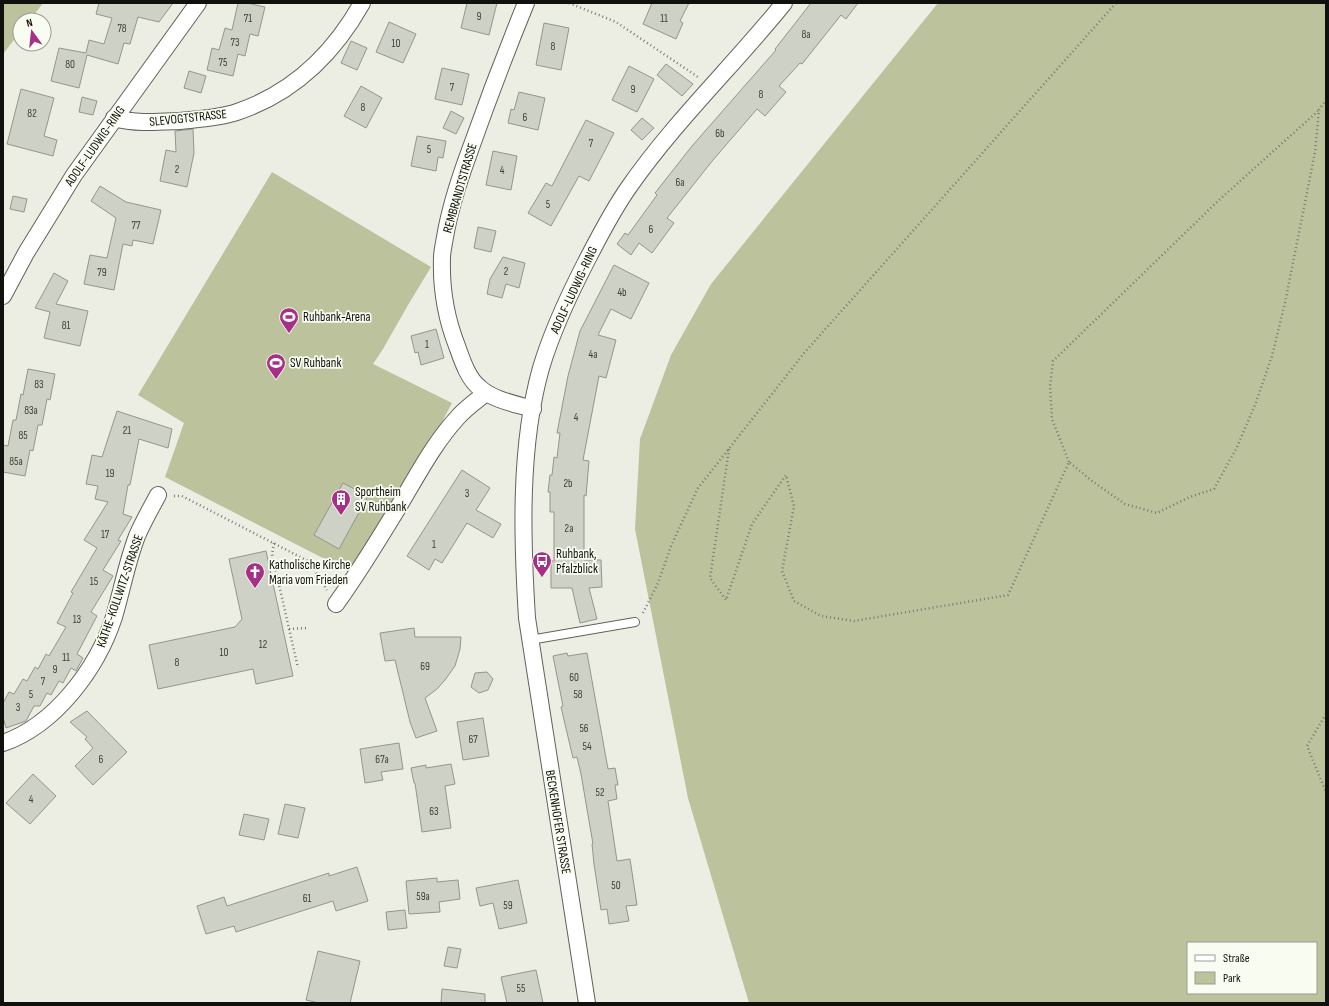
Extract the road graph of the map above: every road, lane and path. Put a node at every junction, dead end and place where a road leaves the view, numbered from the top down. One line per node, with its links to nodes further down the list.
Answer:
1 (198, 3): 10 (street, ADOLF-LUDWIG-RING)
2 (362, 3): 10 (street, SLEVOGTSTRASSE)
3 (526, 3): 12 (street, REMBRANDTSTRASSE)
4 (569, 3): 7 (path)
5 (784, 3): 7 (street, ADOLF-LUDWIG-RING)
6 (1116, 3): 14 (path)
7 (712, 86): 13 (street, ADOLF-LUDWIG-RING)
8 (1326, 100): 9 (path)
9 (1319, 110): 15 (path); 15 (path)
10 (114, 118): 11 (street, ADOLF-LUDWIG-RING)
11 (3, 296)
12 (486, 393): 13 (street, REMBRANDTSTRASSE); 18 (street)
13 (533, 409): 22 (street, ADOLF-LUDWIG-RING)
14 (729, 448): 15 (path); 19 (path)
15 (1069, 462)
16 (158, 495): 17 (path); 25 (street, KÄTHE-KOLLWITZ-STRASSE)
17 (274, 544): 18 (path); 21 (path)
18 (336, 604)
19 (635, 622): 22 (lane)
20 (308, 628): 21 (path)
21 (289, 629): 23 (path)
22 (530, 640): 27 (street, BECKENHOFER STRASSE)
23 (298, 668)
24 (1326, 714): 26 (path)
25 (3, 743)
26 (1326, 792)
27 (587, 1003)

